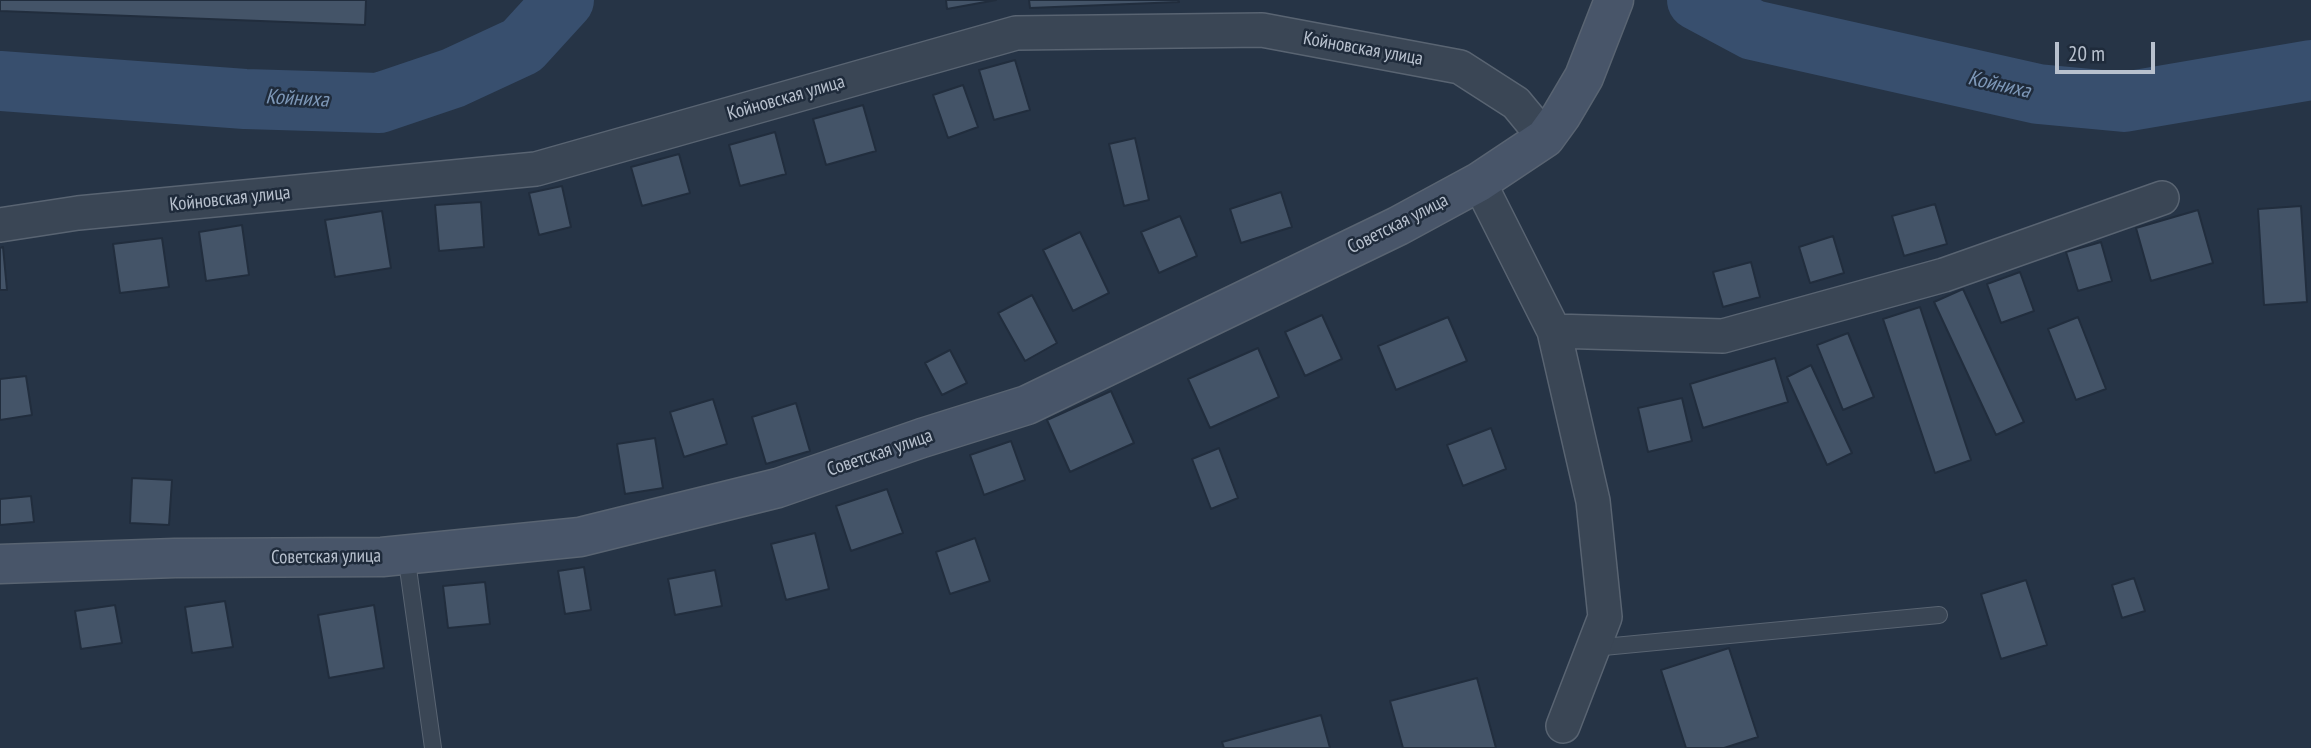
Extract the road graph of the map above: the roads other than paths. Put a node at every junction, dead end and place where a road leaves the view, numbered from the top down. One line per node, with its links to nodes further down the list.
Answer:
1 (1614, 0): 2 (main road, Советская улица)
2 (1545, 138): 3 (main road, Советская улица); 5 (street, Койновская улица)
3 (1479, 182): 6 (street); 7 (main road, Советская улица)
4 (2162, 198): 6 (street)
5 (0, 225)
6 (1554, 331): 10 (street)
7 (406, 554): 8 (main road, Советская улица); 12 (lane)
8 (0, 564)
9 (1939, 615): 10 (lane)
10 (1593, 649): 11 (street)
11 (1563, 726)
12 (433, 748)

